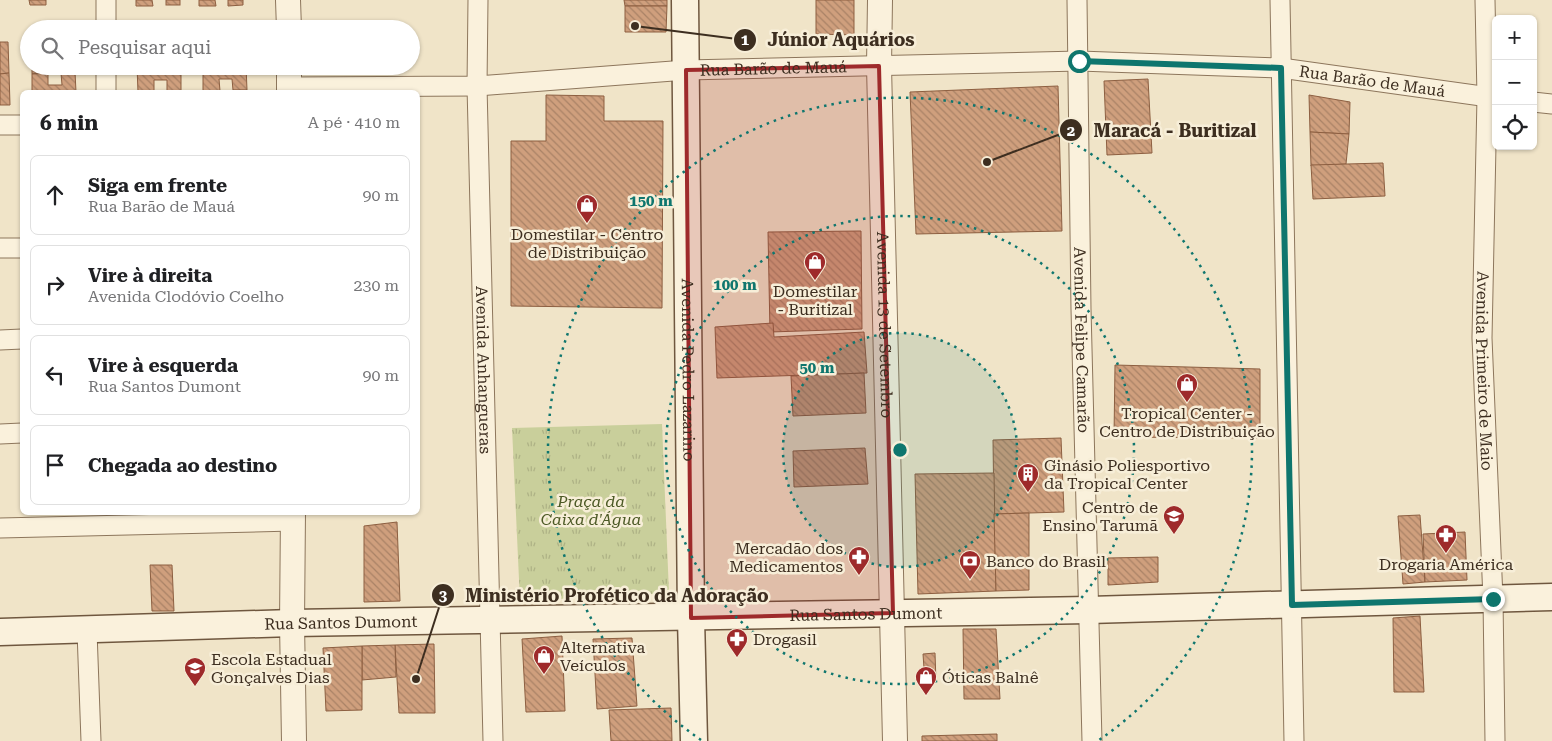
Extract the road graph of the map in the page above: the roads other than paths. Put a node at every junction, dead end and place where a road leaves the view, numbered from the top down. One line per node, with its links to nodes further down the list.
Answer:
1 (106, 0): 9 (street)
2 (288, 0): 10 (street)
3 (478, 0): 17 (street, Avenida Anhangueras)
4 (685, 0): 14 (main road, Avenida Pedro Lazarino)
5 (880, 0): 12 (street, Avenida 13 de Setembro)
6 (1077, 0): 11 (street, Avenida Felipe Camarão)
7 (1280, 0): 13 (street)
8 (1485, 0): 19 (street, Avenida Primeiro de Maio)
9 (106, 20)
10 (289, 20)
11 (1079, 61): 12 (street, Rua Barão de Mauá); 13 (street, Rua Barão de Mauá); 35 (street, Avenida Felipe Camarão)
12 (879, 66): 14 (street, Rua Barão de Mauá); 36 (street, Avenida 13 de Setembro)
13 (1281, 68): 19 (street, Rua Barão de Mauá); 34 (street)
14 (686, 70): 17 (street, Rua Barão de Mauá); 37 (main road, Avenida Pedro Lazarino)
15 (106, 75): 18 (street)
16 (289, 82): 17 (street, Rua Barão de Mauá)
17 (477, 86): 38 (street, Avenida Anhangueras)
18 (106, 90)
19 (1491, 97): 33 (street, Avenida Primeiro de Maio)
20 (1537, 102): 21 (street)
21 (1552, 104)
22 (0, 125): 23 (street)
23 (20, 125)
24 (0, 248): 25 (street)
25 (20, 248)
26 (20, 339): 27 (street)
27 (0, 340)
28 (20, 433): 29 (street)
29 (0, 434)
30 (293, 517): 31 (street); 39 (street)
31 (0, 528)
32 (1552, 597): 33 (main road, Rua Santos Dumont)
33 (1493, 599): 34 (main road, Rua Santos Dumont); 49 (street, Avenida Primeiro de Maio)
34 (1292, 605): 35 (main road, Rua Santos Dumont); 48 (street)
35 (1089, 610): 36 (main road, Rua Santos Dumont); 47 (street, Avenida Felipe Camarão)
36 (893, 614): 37 (main road, Rua Santos Dumont); 46 (street, Avenida 13 de Setembro)
37 (691, 618): 38 (main road, Rua Santos Dumont); 45 (main road, Avenida Pedro Lazarino)
38 (490, 620): 39 (main road, Rua Santos Dumont); 44 (street, Avenida Anhangueras)
39 (292, 623): 40 (main road, Rua Santos Dumont); 43 (street)
40 (87, 630): 41 (main road, Rua Santos Dumont); 42 (street)
41 (0, 632)
42 (91, 741)
43 (294, 741)
44 (493, 741)
45 (694, 741)
46 (895, 741)
47 (1092, 741)
48 (1294, 741)
49 (1495, 741)

